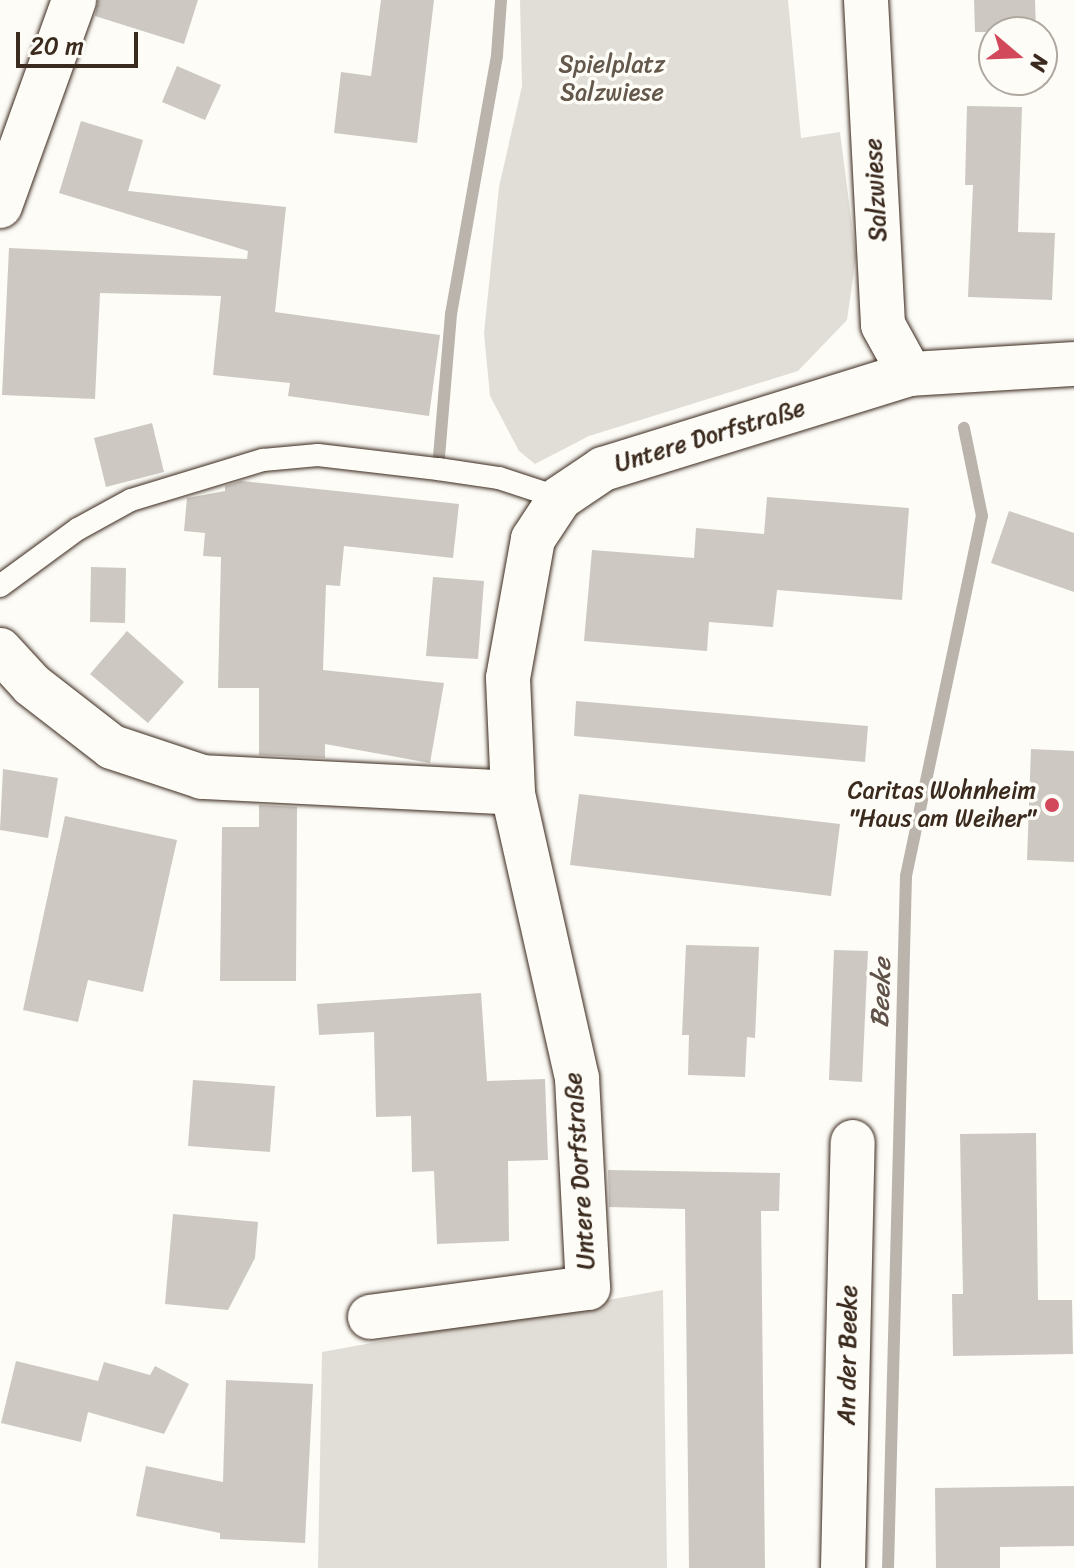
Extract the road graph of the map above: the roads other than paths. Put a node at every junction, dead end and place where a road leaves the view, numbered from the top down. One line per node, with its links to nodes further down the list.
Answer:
1 (74, 0): 3 (street)
2 (866, 0): 5 (street, Salzwiese)
3 (0, 206)
4 (1074, 364): 5 (street, Untere Dorfstraße)
5 (910, 374): 6 (street, Untere Dorfstraße)
6 (560, 498): 7 (lane); 9 (street, Untere Dorfstraße)
7 (0, 586)
8 (0, 650): 9 (street)
9 (513, 793): 11 (street, Untere Dorfstraße)
10 (853, 1142): 12 (street, An der Beeke)
11 (370, 1317)
12 (843, 1568)

